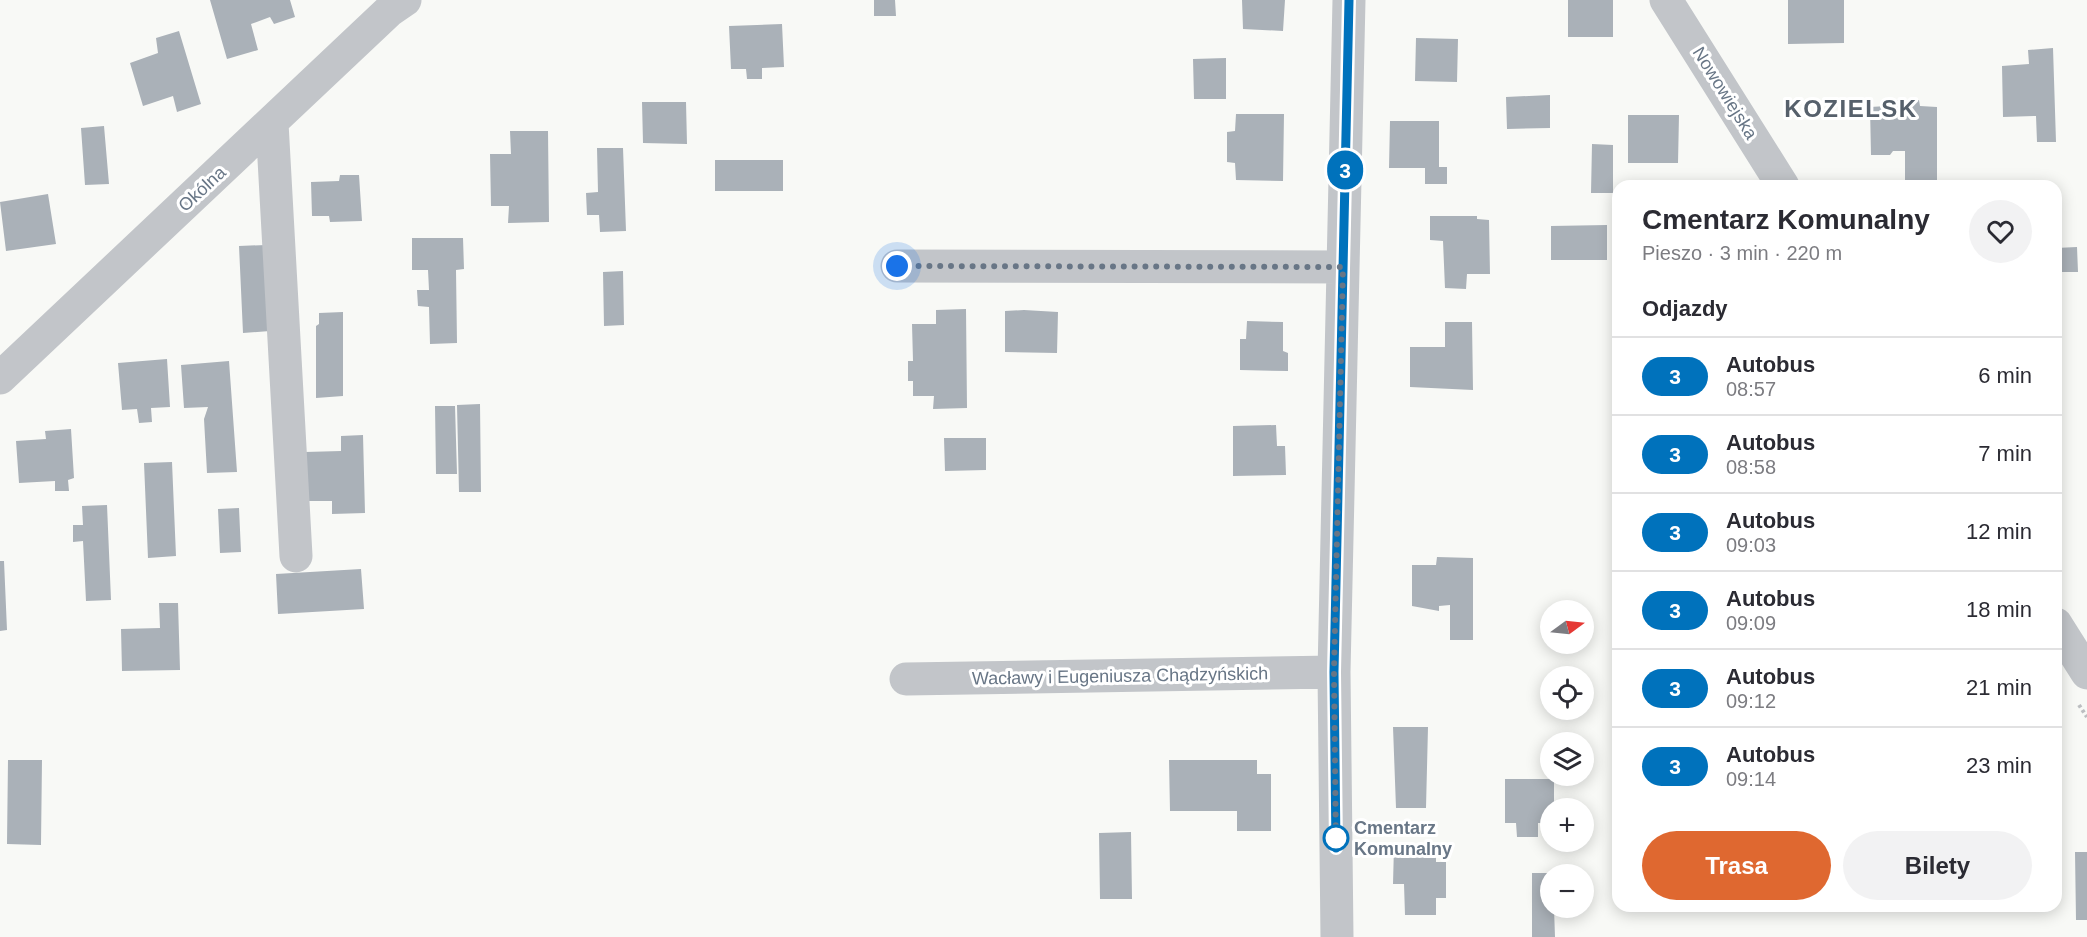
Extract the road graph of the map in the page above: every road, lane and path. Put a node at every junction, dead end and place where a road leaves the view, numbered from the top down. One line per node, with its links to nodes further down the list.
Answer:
1 (1349, 0): 7 (street)
2 (1666, 0): 5 (street, Nowowiejska)
3 (394, 4): 4 (street, Okólna)
4 (272, 123): 8 (street, Okólna); 9 (street)
5 (1779, 180)
6 (897, 266): 7 (street)
7 (1343, 267): 11 (street)
8 (0, 378)
9 (296, 556)
10 (2062, 633): 12 (street)
11 (1334, 672): 13 (street, Wacławy i Eugeniusza Chądzyńskich); 14 (street)
12 (2087, 673)
13 (906, 679)
14 (1337, 937)

